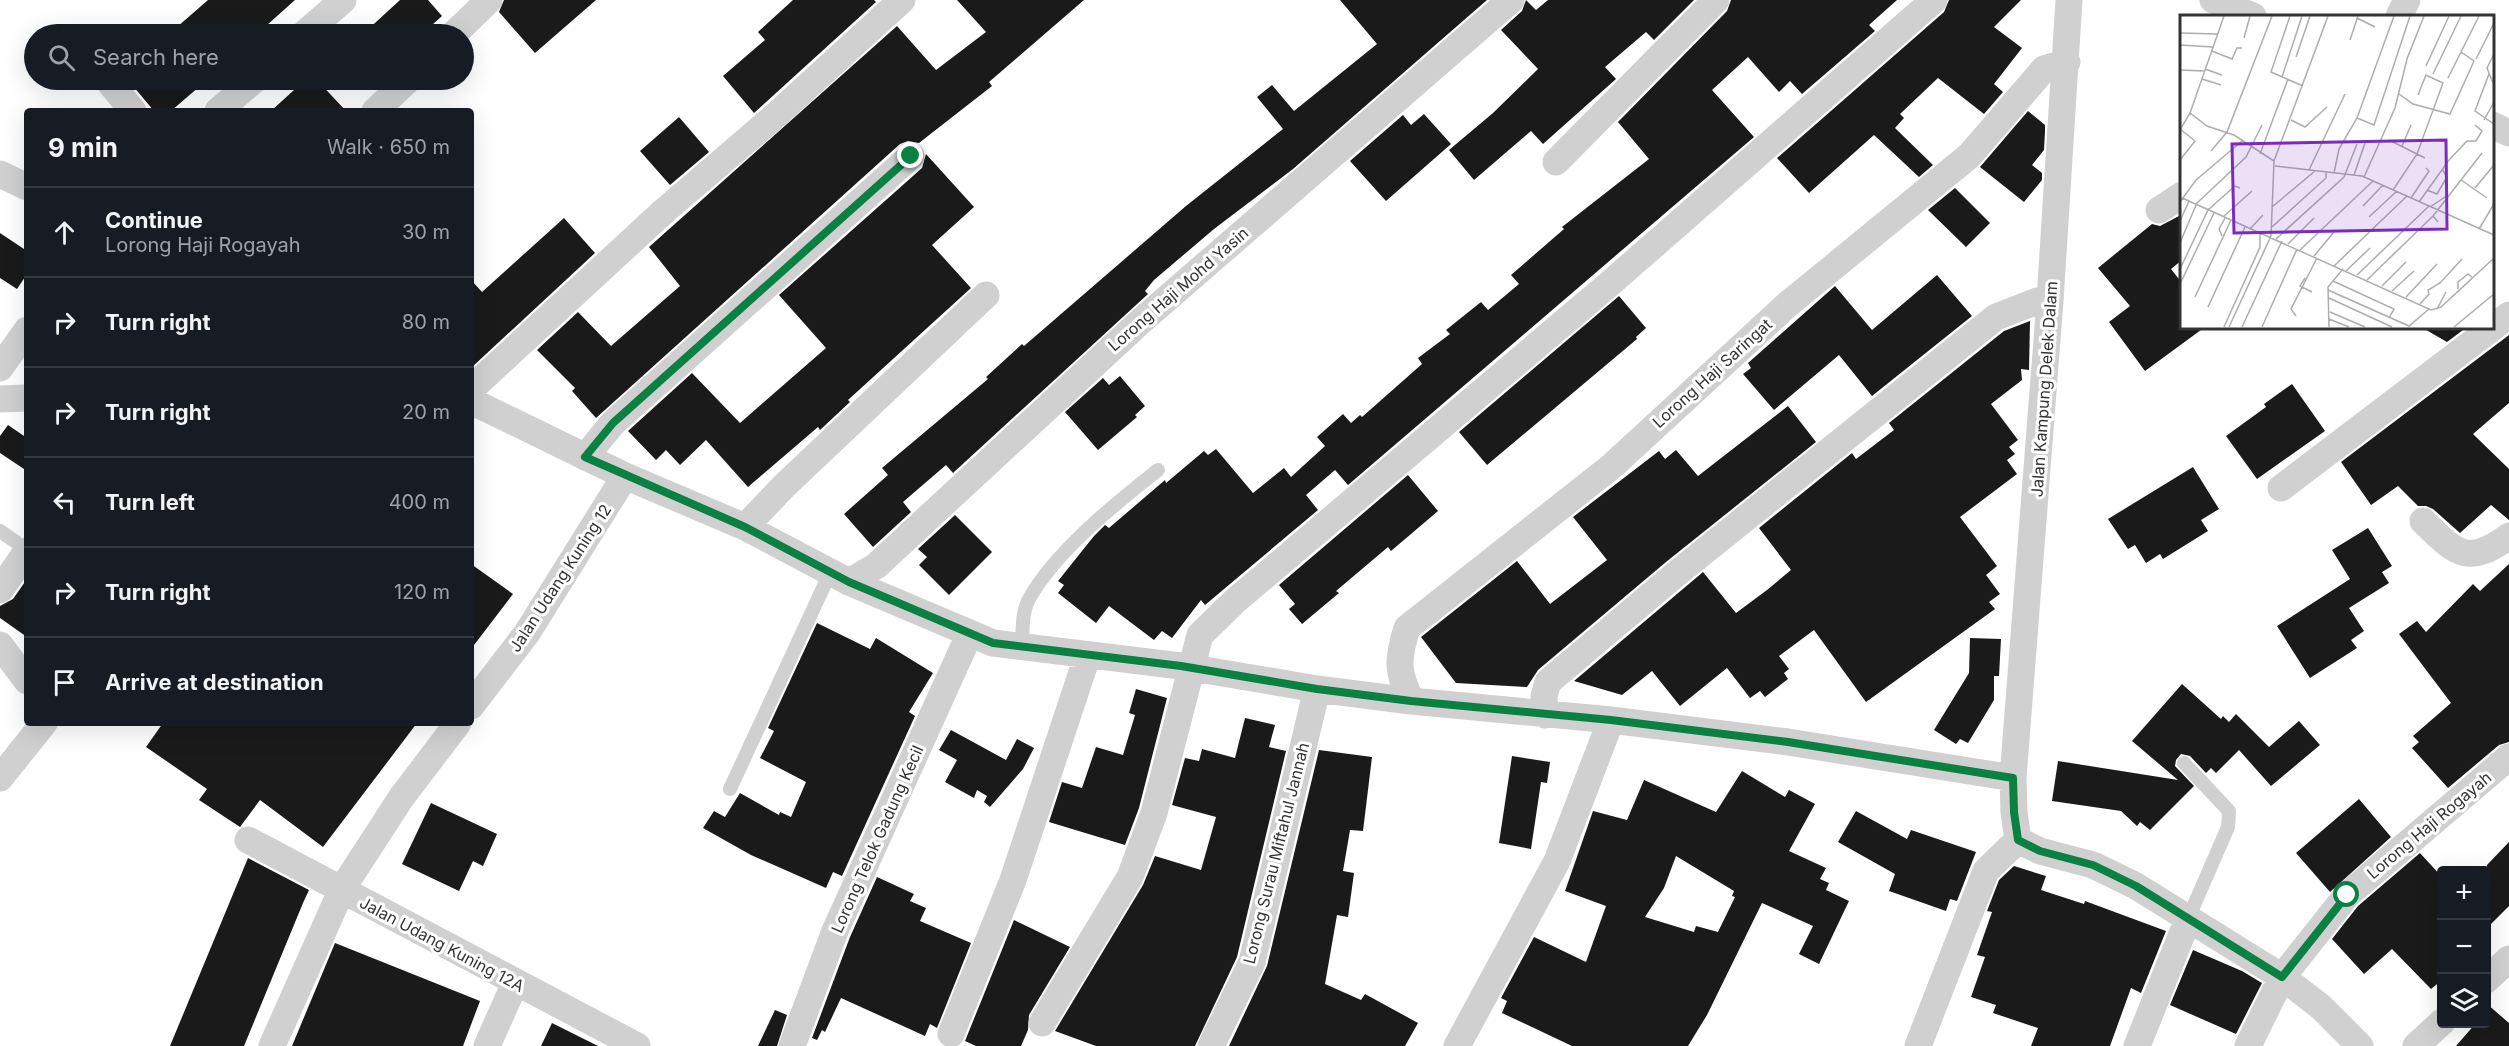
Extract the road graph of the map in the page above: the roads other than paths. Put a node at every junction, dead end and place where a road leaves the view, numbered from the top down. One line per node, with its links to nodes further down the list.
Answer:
1 (343, 0): 12 (street)
2 (489, 0): 13 (street)
3 (902, 0): 36 (street)
4 (1511, 0): 49 (street, Lorong Haji Mohd Yasin)
5 (1716, 0): 24 (street)
6 (1934, 0): 55 (street)
7 (2069, 0): 14 (street, Jalan Kampung Delek Dalam)
8 (2213, 0): 10 (street)
9 (2407, 0): 11 (street)
10 (2250, 15)
11 (2400, 15)
12 (315, 24)
13 (464, 24)
14 (2067, 62): 30 (street, Jalan Kampung Delek Dalam); 58 (street, Lorong Haji Saringat)
15 (116, 90): 18 (street)
16 (242, 90): 19 (street)
17 (397, 90): 20 (street)
18 (131, 108)
19 (221, 108)
20 (378, 108)
21 (2494, 126): 22 (street)
22 (2509, 133)
23 (911, 156): 40 (street)
24 (1556, 162)
25 (0, 174): 26 (street)
26 (24, 186)
27 (2180, 196): 28 (street)
28 (2159, 210)
29 (986, 295): 45 (street)
30 (2050, 302): 60 (street); 67 (street, Jalan Kampung Delek Dalam)
31 (2509, 315): 32 (street)
32 (2494, 326)
33 (2492, 328): 43 (street)
34 (24, 334): 35 (street)
35 (0, 368)
36 (474, 386)
37 (24, 398): 38 (street)
38 (0, 399)
39 (474, 402): 40 (street)
40 (585, 457): 42 (street)
41 (1158, 470): 53 (lane)
42 (625, 476): 45 (street); 59 (street, Jalan Udang Kuning 12)
43 (2281, 488)
44 (2422, 521): 47 (street)
45 (745, 527): 49 (street)
46 (0, 531): 48 (lane)
47 (2509, 536)
48 (21, 546): 50 (street)
49 (840, 578): 51 (street); 68 (lane)
50 (0, 591)
51 (969, 635): 53 (street); 83 (street, Lorong Telok Gadung Kecil)
52 (0, 645): 56 (street)
53 (1022, 649): 54 (street)
54 (1087, 657): 55 (street); 79 (street)
55 (1193, 668): 57 (street); 77 (street)
56 (24, 677)
57 (1317, 689): 58 (street); 84 (street, Lorong Surau Miftahul Jannah)
58 (1411, 701): 60 (street)
59 (474, 702)
60 (1545, 715): 61 (street)
61 (1611, 720): 67 (street); 85 (street)
62 (42, 726): 66 (street)
63 (456, 726): 71 (street)
64 (2509, 757): 75 (street, Lorong Haji Rogayah)
65 (2184, 763): 72 (lane)
66 (0, 778)
67 (2013, 778): 70 (street, Jalan Kampung Delek Dalam)
68 (730, 789)
69 (248, 840): 71 (street, Jalan Udang Kuning 12A)
70 (2018, 840): 72 (street); 86 (street)
71 (342, 889): 76 (street, Jalan Udang Kuning 12A); 80 (street)
72 (2188, 920): 75 (street); 87 (street)
73 (2509, 959): 74 (street)
74 (2491, 976)
75 (2282, 977): 88 (street, Lorong Haji Rogayah); 89 (street)
76 (515, 983): 81 (street); 82 (street, Jalan Udang Kuning 12A)
77 (1042, 1023)
78 (2437, 1027): 90 (street)
79 (951, 1034)
80 (272, 1046)
81 (487, 1046)
82 (637, 1046)
83 (792, 1046)
84 (1211, 1046)
85 (1457, 1046)
86 (1918, 1046)
87 (2137, 1046)
88 (2248, 1046)
89 (2360, 1046)
90 (2416, 1046)

